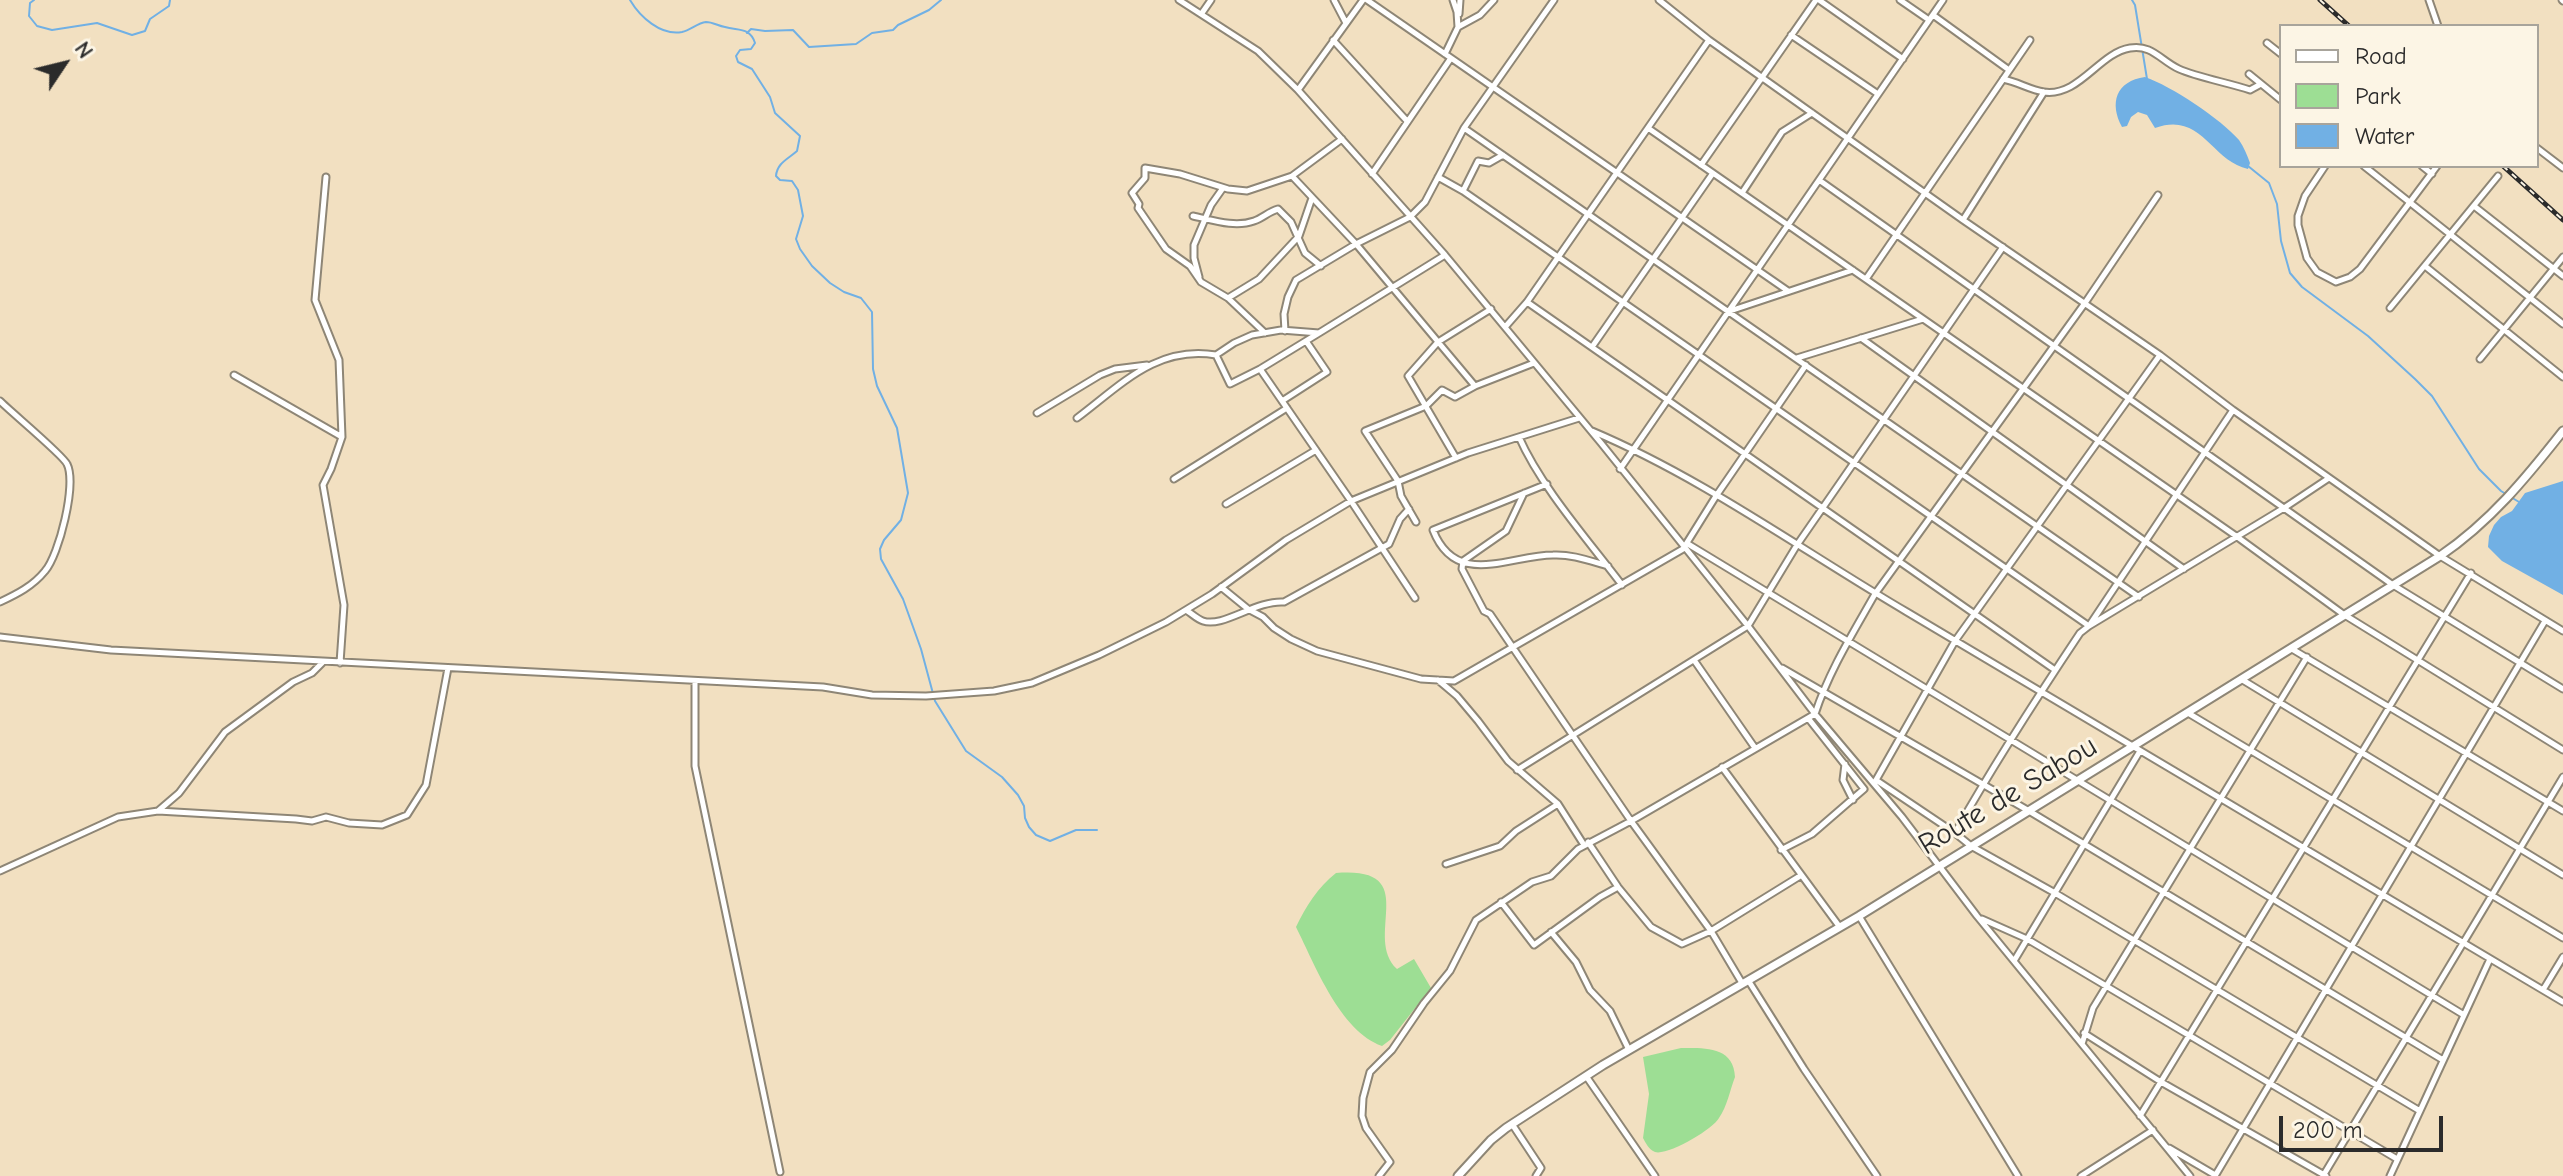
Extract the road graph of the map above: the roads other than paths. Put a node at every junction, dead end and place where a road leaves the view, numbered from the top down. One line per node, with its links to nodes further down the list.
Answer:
1 (1179, 0): 14 (street)
2 (1211, 0): 14 (street)
3 (1334, 0): 16 (street)
4 (1365, 0): 16 (street); 25 (street)
5 (1453, 0): 18 (street)
6 (1460, 0): 18 (street)
7 (1494, 0): 18 (street)
8 (1554, 0): 33 (street)
9 (1659, 0): 21 (street)
10 (1818, 0): 19 (street); 27 (street)
11 (1900, 0): 15 (street)
12 (1943, 0): 15 (street)
13 (2429, 0): 17 (street)
14 (1202, 13): 34 (street)
15 (1931, 18): 27 (street); 28 (street)
16 (1346, 23): 20 (street)
17 (2437, 24)
18 (1458, 27): 25 (street)
19 (1791, 35): 30 (street); 36 (street)
20 (1333, 40): 34 (street); 39 (street)
21 (1709, 40): 30 (street); 41 (street)
22 (2030, 40): 28 (street)
23 (2267, 43): 24 (street)
24 (2279, 52)
25 (1445, 54): 26 (street)
26 (1451, 58): 33 (street); 39 (street)
27 (1903, 59): 36 (street)
28 (2009, 70): 31 (street)
29 (2249, 74): 32 (street)
30 (1763, 77): 38 (street); 46 (street)
31 (2003, 79): 35 (street); 63 (street)
32 (2261, 84): 35 (street); 37 (street)
33 (1493, 87): 40 (street); 52 (street)
34 (1298, 90): 43 (street)
35 (2044, 92): 74 (street)
36 (1878, 94): 42 (street)
37 (2279, 98)
38 (1812, 113): 42 (street); 64 (street)
39 (1407, 121): 54 (street)
40 (1464, 128): 45 (street); 59 (street)
41 (1648, 128): 46 (street); 52 (street)
42 (1848, 138): 60 (street); 63 (street)
43 (1342, 139): 54 (street); 56 (street)
44 (2539, 150): 51 (street)
45 (1503, 155): 62 (street); 69 (street)
46 (1701, 165): 53 (street)
47 (2324, 168): 67 (street)
48 (2367, 168): 67 (street)
49 (2424, 168): 55 (street)
50 (2436, 168): 55 (street)
51 (2563, 168)
52 (1617, 173): 69 (street); 72 (street)
53 (1713, 173): 64 (street); 72 (street)
54 (1372, 174): 71 (street)
55 (2432, 174): 67 (street)
56 (1292, 176): 61 (street); 66 (street)
57 (2498, 176): 68 (street)
58 (326, 177): 146 (street)
59 (1438, 177): 62 (street); 71 (street)
60 (1819, 180): 75 (street); 77 (street)
61 (1224, 187): 73 (street); 92 (street)
62 (1463, 191): 83 (street)
63 (1925, 192): 74 (street); 77 (street)
64 (1742, 193): 75 (street)
65 (2158, 195): 100 (street)
66 (1312, 197): 78 (street); 79 (street)
67 (2410, 202): 76 (street)
68 (2474, 206): 76 (street); 87 (street)
69 (1588, 214): 83 (street); 84 (street)
70 (1193, 216): 73 (street)
71 (1410, 217): 79 (street); 81 (street)
72 (1682, 218): 84 (street); 88 (street)
73 (1206, 219): 78 (street); 92 (street)
74 (1963, 220): 80 (street)
75 (1788, 225): 88 (street); 89 (street)
76 (2450, 234): 86 (street); 96 (street)
77 (1896, 235): 91 (street); 94 (street)
78 (1297, 238): 85 (street); 97 (street)
79 (1356, 244): 85 (street); 93 (street)
80 (2003, 247): 94 (street); 100 (street)
81 (1445, 255): 93 (street); 102 (street)
82 (2563, 257): 87 (street)
83 (1558, 258): 98 (street); 99 (street)
84 (1653, 259): 99 (street); 103 (street)
85 (1321, 266): 108 (street)
86 (2425, 266): 101 (street); 107 (street)
87 (2554, 268): 90 (street); 96 (street)
88 (1757, 270): 95 (street); 103 (street)
89 (1853, 270): 91 (street); 95 (street)
90 (2563, 276)
91 (1866, 279): 104 (street)
92 (1201, 282): 97 (street)
93 (1392, 286): 110 (street); 114 (street)
94 (1974, 289): 111 (street); 115 (street)
95 (1788, 291): 103 (street)
96 (2530, 297): 105 (street); 107 (street)
97 (1228, 298): 109 (street)
98 (1527, 302): 106 (street); 116 (street)
99 (1623, 303): 116 (street); 119 (street)
100 (2085, 303): 115 (street); 118 (street)
101 (2390, 308)
102 (1491, 309): 106 (street); 114 (street)
103 (1729, 312): 119 (street); 120 (street)
104 (1923, 319): 111 (street); 112 (street)
105 (2563, 324)
106 (1506, 326): 122 (street)
107 (2504, 329): 121 (street); 128 (street)
108 (1285, 331): 109 (street); 110 (street)
109 (1265, 333): 117 (street)
110 (1319, 333): 113 (street)
111 (1944, 333): 127 (street); 130 (street)
112 (1861, 338): 120 (street); 127 (street)
113 (1306, 341): 125 (street); 134 (street)
114 (1438, 342): 129 (street); 135 (street)
115 (2054, 346): 130 (street); 131 (street)
116 (1592, 347): 132 (street)
117 (1216, 355): 123 (street); 125 (street)
118 (2160, 355): 131 (street); 138 (street)
119 (1699, 356): 132 (street); 137 (street)
120 (1796, 359): 124 (street)
121 (2480, 359)
122 (1534, 363): 129 (street); 141 (street)
123 (1148, 365): 139 (street); 140 (street)
124 (1806, 365): 137 (street); 142 (street)
125 (1260, 369): 134 (street)
126 (234, 375): 146 (street)
127 (1914, 376): 142 (street); 144 (street)
128 (2563, 377)
129 (1475, 386): 135 (street)
130 (2023, 388): 144 (street); 148 (street)
131 (2129, 399): 148 (street); 151 (street)
132 (1668, 400): 149 (street); 152 (street)
133 (0, 401): 193 (street)
134 (1282, 401): 136 (street)
135 (1426, 406): 153 (street); 159 (street)
136 (1287, 408): 150 (street); 158 (street)
137 (1776, 409): 152 (street); 154 (street)
138 (2233, 410): 151 (street); 157 (street)
139 (1037, 413)
140 (1077, 418)
141 (1579, 418): 143 (street); 147 (street)
142 (1884, 419): 154 (street); 156 (street)
143 (1589, 430): 149 (street); 155 (street)
144 (1992, 431): 156 (street); 161 (street)
145 (2563, 431): 178 (main road, Route de Sabou)
146 (342, 437): 212 (street)
147 (1519, 437): 153 (street); 160 (street)
148 (2098, 441): 161 (street); 163 (street)
149 (1635, 449): 155 (street); 164 (street)
150 (1316, 450): 165 (street); 166 (street)
151 (2205, 452): 163 (street); 168 (street)
152 (1745, 454): 164 (street); 167 (street)
153 (1456, 458): 159 (street)
154 (1854, 463): 167 (street); 170 (street)
155 (1620, 469): 176 (street)
156 (1962, 473): 170 (street); 172 (street)
157 (2329, 478): 168 (street); 178 (street)
158 (1174, 479)
159 (1398, 481): 165 (street); 169 (street)
160 (1547, 484): 162 (street); 181 (street)
161 (2067, 485): 172 (street); 174 (street)
162 (1524, 493): 179 (street); 179 (street)
163 (2176, 495): 173 (street); 174 (street)
164 (1716, 496): 175 (street); 176 (street)
165 (1351, 501): 177 (street); 188 (street)
166 (1226, 504)
167 (1823, 508): 175 (street); 180 (street)
168 (2284, 508): 173 (street); 187 (street)
169 (1409, 509): 171 (street); 177 (street)
170 (1931, 516): 180 (street); 182 (street)
171 (1416, 522)
172 (2037, 526): 182 (street); 185 (street)
173 (2236, 536): 183 (street); 197 (street)
174 (2145, 541): 183 (street); 185 (street)
175 (1797, 545): 189 (street); 190 (street)
176 (1686, 547): 186 (street); 189 (street); 200 (street)
177 (1383, 548): 192 (street); 194 (street)
178 (2440, 556): 184 (street); 187 (main road, Route de Sabou)
179 (1463, 561): 181 (street); 206 (street)
180 (1899, 561): 190 (street); 196 (street)
181 (1608, 566): 186 (street)
182 (2006, 569): 196 (street); 201 (street)
183 (2184, 569): 191 (street)
184 (2471, 573): 198 (street); 199 (street)
185 (2118, 582): 191 (street); 201 (street)
186 (1622, 585): 206 (street)
187 (2393, 585): 197 (main road, Route de Sabou); 198 (street)
188 (1221, 587): 194 (street); 195 (street)
189 (1767, 594): 200 (street); 205 (street)
190 (1875, 594): 204 (street); 205 (street)
191 (2139, 597): 201 (street)
192 (1415, 598)
193 (0, 602)
194 (1248, 609): 195 (street); 218 (street)
195 (1186, 610): 219 (street)
196 (1974, 614): 204 (street); 216 (street)
197 (2343, 614): 207 (main road, Route de Sabou); 210 (street)
198 (2445, 616): 210 (street); 213 (street)
199 (2545, 621): 202 (street); 213 (street)
200 (1748, 626): 209 (street); 214 (street)
201 (2089, 626): 216 (street)
202 (2563, 631)
203 (0, 637): 211 (street)
204 (1955, 641): 221 (street); 222 (street)
205 (1847, 643): 221 (street); 223 (street)
206 (1512, 647): 218 (street); 230 (street)
207 (2291, 649): 208 (street); 217 (main road, Route de Sabou)
208 (2307, 657): 224 (street); 225 (street)
209 (1694, 660): 230 (street); 233 (street)
210 (2417, 661): 225 (street); 226 (street)
211 (323, 662): 212 (street); 253 (street)
212 (340, 663): 215 (street)
213 (2520, 663): 220 (street); 226 (street)
214 (1778, 666): 223 (street); 228 (street)
215 (448, 668): 219 (street); 253 (street)
216 (2055, 670): 222 (street)
217 (2240, 679): 224 (street); 227 (main road, Route de Sabou)
218 (1438, 680): 241 (street)
219 (695, 682): 319 (street)
220 (2563, 689)
221 (1927, 691): 231 (street); 232 (street)
222 (2041, 691): 232 (street); 234 (street)
223 (1822, 692): 228 (street); 231 (street)
224 (2279, 703): 235 (street); 237 (street)
225 (2390, 706): 237 (street); 238 (street)
226 (2493, 707): 236 (street); 238 (street)
227 (2188, 713): 234 (main road, Route de Sabou); 235 (street)
228 (1815, 714): 229 (street); 244 (street)
229 (1808, 718): 233 (street); 239 (street)
230 (1572, 735): 241 (street); 256 (street)
231 (1901, 737): 244 (street); 245 (street)
232 (2010, 740): 243 (street); 245 (street)
233 (1755, 748): 240 (street)
234 (2137, 749): 243 (main road, Route de Sabou); 246 (street); 250 (street)
235 (2250, 750): 246 (street); 248 (street)
236 (2563, 750)
237 (2361, 753): 248 (street); 249 (street)
238 (2467, 753): 249 (street); 251 (street)
239 (1845, 764): 247 (street); 247 (street)
240 (1722, 767): 256 (street); 265 (street)
241 (1517, 770): 252 (street)
242 (2563, 777): 251 (street)
243 (2077, 781): 250 (street); 254 (main road, Route de Sabou)
244 (1874, 782): 257 (street); 267 (street)
245 (1982, 784): 254 (street); 257 (street)
246 (2221, 799): 262 (street); 263 (street)
247 (1853, 800): 265 (street)
248 (2333, 800): 261 (street); 262 (street)
249 (2438, 800): 261 (street); 264 (street)
250 (2110, 802): 259 (street); 263 (street)
251 (2548, 802): 255 (street); 264 (street)
252 (1558, 804): 258 (street); 266 (street)
253 (158, 811): 268 (street)
254 (2029, 811): 259 (street); 260 (main road, Route de Sabou)
255 (2563, 811)
256 (1631, 821): 258 (street); 281 (street)
257 (1955, 833): 260 (street)
258 (1586, 844): 271 (street); 277 (street)
259 (2084, 844): 272 (street); 273 (street)
260 (1971, 846): 267 (main road, Route de Sabou); 272 (street)
261 (2411, 847): 274 (street); 275 (street)
262 (2303, 848): 274 (street); 276 (street)
263 (2190, 849): 273 (street); 276 (street)
264 (2520, 849): 269 (street); 275 (street)
265 (1781, 850): 270 (street)
266 (1446, 864)
267 (1939, 865): 278 (main road, Route de Sabou); 279 (street)
268 (0, 871)
269 (2563, 875)
270 (1800, 876): 280 (street); 281 (street)
271 (1618, 887): 281 (street); 282 (street)
272 (2055, 893): 284 (street); 285 (street)
273 (2163, 893): 285 (street); 286 (street)
274 (2382, 895): 287 (street); 288 (street)
275 (2492, 896): 283 (street); 287 (street)
276 (2272, 899): 286 (street); 288 (street)
277 (1501, 902): 282 (street); 320 (street)
278 (1859, 916): 280 (main road, Route de Sabou); 325 (street)
279 (1977, 916): 284 (street); 291 (street)
280 (1839, 926): 292 (main road, Route de Sabou)
281 (1711, 931): 292 (street)
282 (1551, 932): 305 (street)
283 (2563, 938)
284 (2027, 939): 291 (street); 293 (street)
285 (2134, 941): 293 (street); 295 (street)
286 (2246, 942): 294 (street); 295 (street)
287 (2464, 943): 290 (street); 297 (street)
288 (2351, 947): 294 (street); 297 (street)
289 (2563, 957): 296 (street)
290 (2490, 959): 296 (street); 299 (street)
291 (2014, 961): 304 (street)
292 (1745, 981): 305 (main road, Route de Sabou); 324 (street)
293 (2106, 987): 300 (street); 301 (street)
294 (2326, 989): 302 (street); 303 (street)
295 (2217, 990): 301 (street); 302 (street)
296 (2543, 990): 298 (street)
297 (2432, 995): 299 (street); 303 (street)
298 (2563, 1002)
299 (2464, 1015): 306 (street)
300 (2084, 1033): 304 (street); 308 (street)
301 (2189, 1036): 308 (street); 309 (street)
302 (2297, 1038): 309 (street); 310 (street)
303 (2407, 1038): 306 (street); 310 (street)
304 (2082, 1045): 312 (street)
305 (1629, 1051): 307 (main road, Route de Sabou)
306 (2443, 1060): 311 (street)
307 (1586, 1076): 313 (main road, Route de Sabou); 323 (street)
308 (2161, 1082): 312 (street); 314 (street)
309 (2270, 1084): 314 (street); 316 (street)
310 (2378, 1086): 311 (street); 316 (street)
311 (2420, 1111): 318 (street)
312 (2140, 1116): 315 (street)
313 (1512, 1124): 321 (main road, Route de Sabou); 322 (street)
314 (2243, 1129): 328 (street); 329 (street)
315 (2153, 1130): 317 (street); 326 (street)
316 (2351, 1131): 318 (street); 329 (street)
317 (2164, 1145): 327 (street); 328 (street)
318 (2397, 1159): 330 (street)
319 (780, 1172)
320 (1379, 1176)
321 (1458, 1176)
322 (1536, 1176)
323 (1655, 1176)
324 (1877, 1176)
325 (2018, 1176)
326 (2081, 1176)
327 (2190, 1176)
328 (2216, 1176)
329 (2325, 1176)
330 (2390, 1176)

